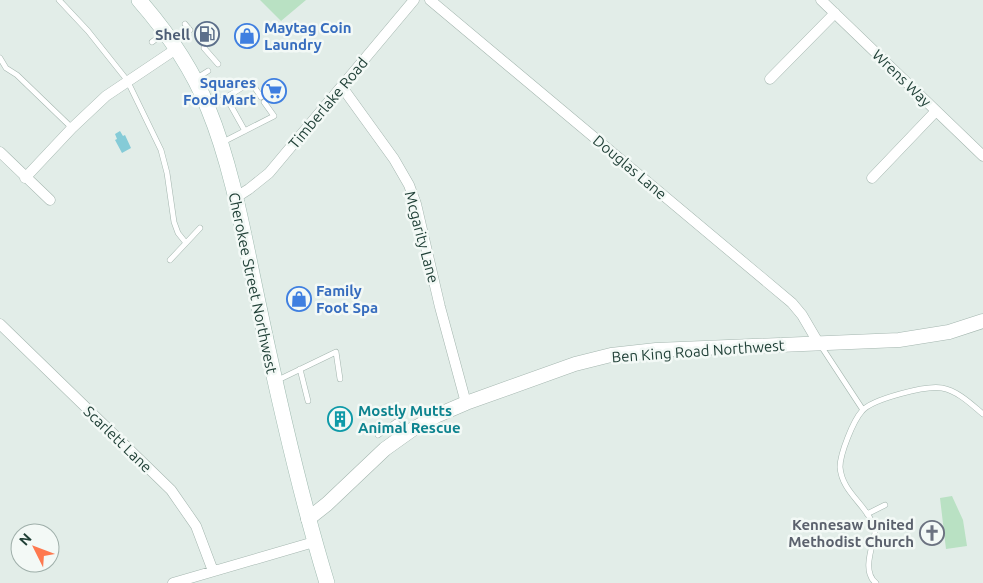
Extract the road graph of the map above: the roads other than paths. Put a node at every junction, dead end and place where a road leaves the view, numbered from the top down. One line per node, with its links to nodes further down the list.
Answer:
1 (60, 0): 18 (lane)
2 (139, 0): 9 (main road, Cherokee Street Northwest)
3 (414, 0): 20 (street, Timberlake Road)
4 (430, 0): 40 (street, Douglas Lane)
5 (821, 0): 6 (street, Wrens Way)
6 (835, 13): 17 (street); 25 (street, Wrens Way)
7 (185, 24): 8 (lane)
8 (190, 30)
9 (170, 38): 10 (lane); 18 (street); 19 (main road, Cherokee Street Northwest)
10 (152, 42)
11 (204, 48): 13 (lane)
12 (0, 58): 14 (lane)
13 (218, 64)
14 (6, 68): 16 (lane); 26 (lane)
15 (208, 71): 19 (lane)
16 (0, 74)
17 (770, 79)
18 (127, 80): 26 (street); 36 (lane)
19 (194, 80): 24 (main road, Cherokee Street Northwest)
20 (342, 87): 33 (street, Timberlake Road); 45 (street, Mcgarity Lane)
21 (226, 97): 22 (lane); 24 (lane); 27 (lane)
22 (261, 97)
23 (264, 102): 27 (lane)
24 (208, 108): 28 (main road, Cherokee Street Northwest)
25 (936, 111): 30 (street, Wrens Way); 32 (street)
26 (72, 128): 31 (street)
27 (245, 131): 28 (lane)
28 (221, 144): 33 (main road, Cherokee Street Northwest)
29 (0, 152): 31 (street)
30 (983, 156)
31 (25, 178): 34 (street)
32 (872, 178)
33 (235, 198): 43 (main road, Cherokee Street Northwest)
34 (50, 200)
35 (200, 228): 36 (lane)
36 (186, 243): 37 (lane)
37 (170, 260)
38 (983, 321): 40 (street, Ben King Road Northwest)
39 (0, 325): 54 (street, Scarlett Lane)
40 (819, 344): 45 (street, Ben King Road Northwest); 46 (lane)
41 (300, 369): 42 (lane); 43 (lane); 44 (lane)
42 (340, 379)
43 (275, 381): 52 (main road, Cherokee Street Northwest)
44 (308, 401)
45 (466, 403): 48 (street, Ben King Road Northwest)
46 (863, 410): 47 (lane); 51 (lane)
47 (983, 414)
48 (406, 434): 49 (lane); 52 (street, Ben King Road Northwest)
49 (378, 435)
50 (885, 505): 51 (lane)
51 (868, 514): 57 (lane)
52 (308, 519): 53 (main road, Cherokee Street Northwest)
53 (314, 542): 54 (street); 56 (main road, Cherokee Street Northwest)
54 (213, 571): 55 (street)
55 (172, 583)
56 (327, 583)
57 (876, 583)

